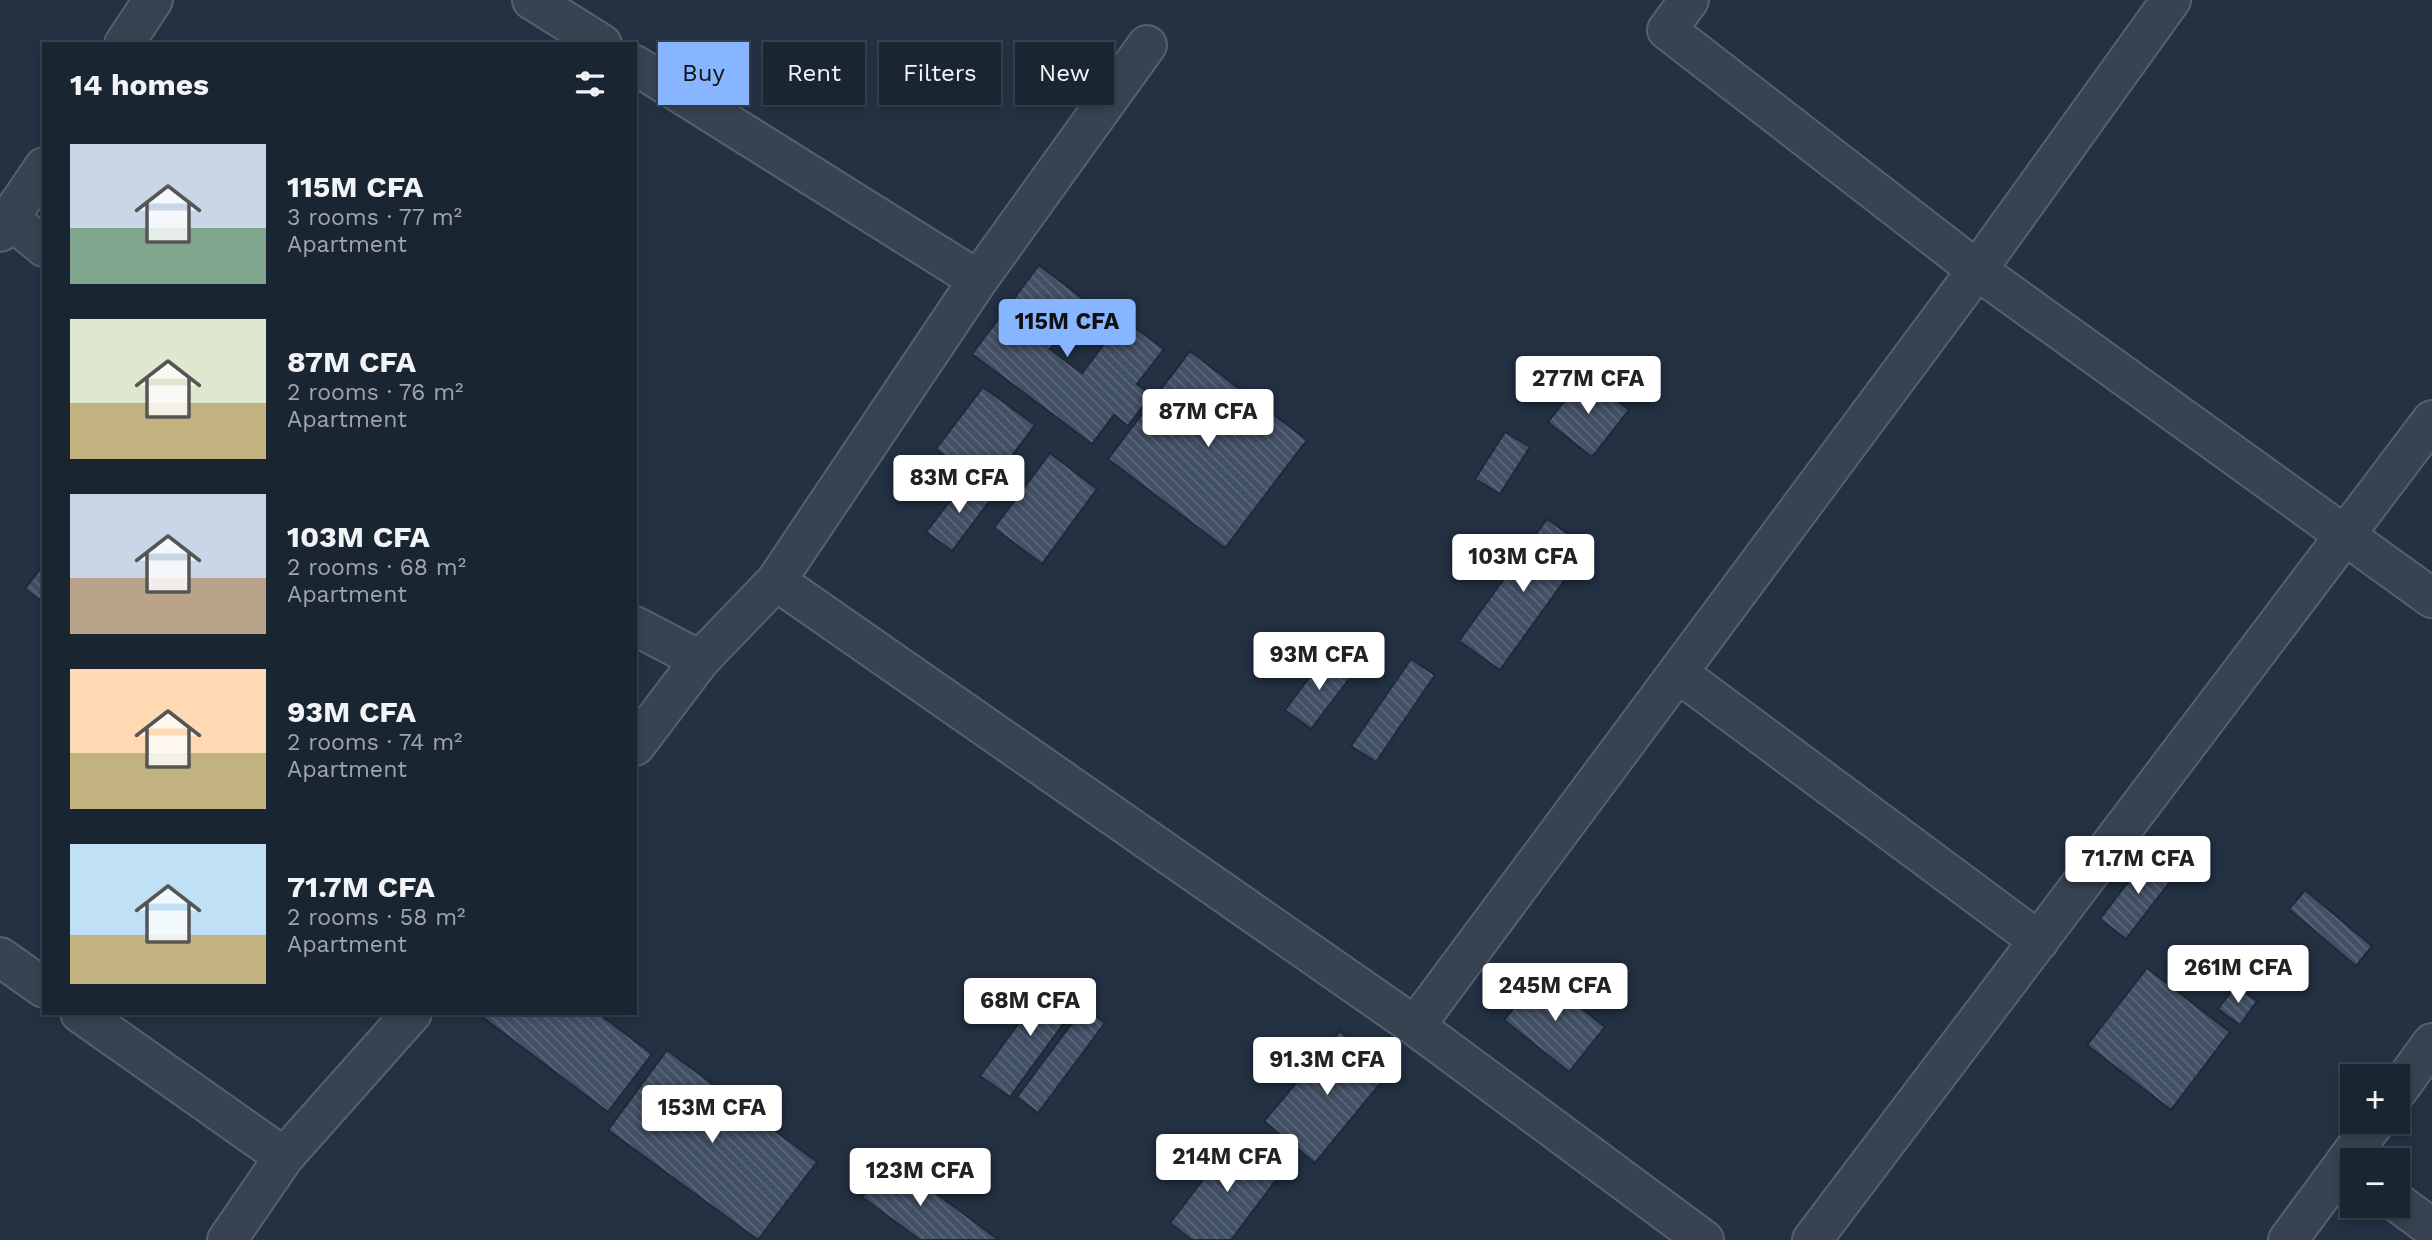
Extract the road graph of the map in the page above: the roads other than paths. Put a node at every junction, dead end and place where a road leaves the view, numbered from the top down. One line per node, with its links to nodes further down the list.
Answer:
1 (153, 0): 5 (street)
2 (532, 0): 6 (street)
3 (1689, 0): 12 (street)
4 (2171, 0): 12 (street)
5 (125, 42)
6 (599, 42)
7 (1147, 44): 13 (street)
8 (637, 66): 13 (street)
9 (42, 170): 10 (street)
10 (5, 226): 11 (street)
11 (42, 246)
12 (1978, 270): 15 (street); 20 (street)
13 (978, 280): 16 (street)
14 (2432, 419): 15 (street)
15 (2345, 536): 17 (street); 22 (street)
16 (776, 581): 19 (street); 27 (street)
17 (2432, 598)
18 (637, 627): 19 (street)
19 (700, 660): 21 (street)
20 (1678, 673): 22 (street); 27 (street)
21 (637, 743)
22 (2039, 941): 36 (street)
23 (0, 957): 24 (street)
24 (42, 987)
25 (83, 1015): 30 (street)
26 (410, 1015): 30 (street)
27 (1415, 1026): 35 (street)
28 (2432, 1043): 29 (street)
29 (2410, 1073)
30 (284, 1157): 34 (street)
31 (2340, 1177): 37 (street)
32 (2410, 1212): 33 (street)
33 (2432, 1228)
34 (227, 1240)
35 (1704, 1240)
36 (1812, 1240)
37 (2288, 1240)

